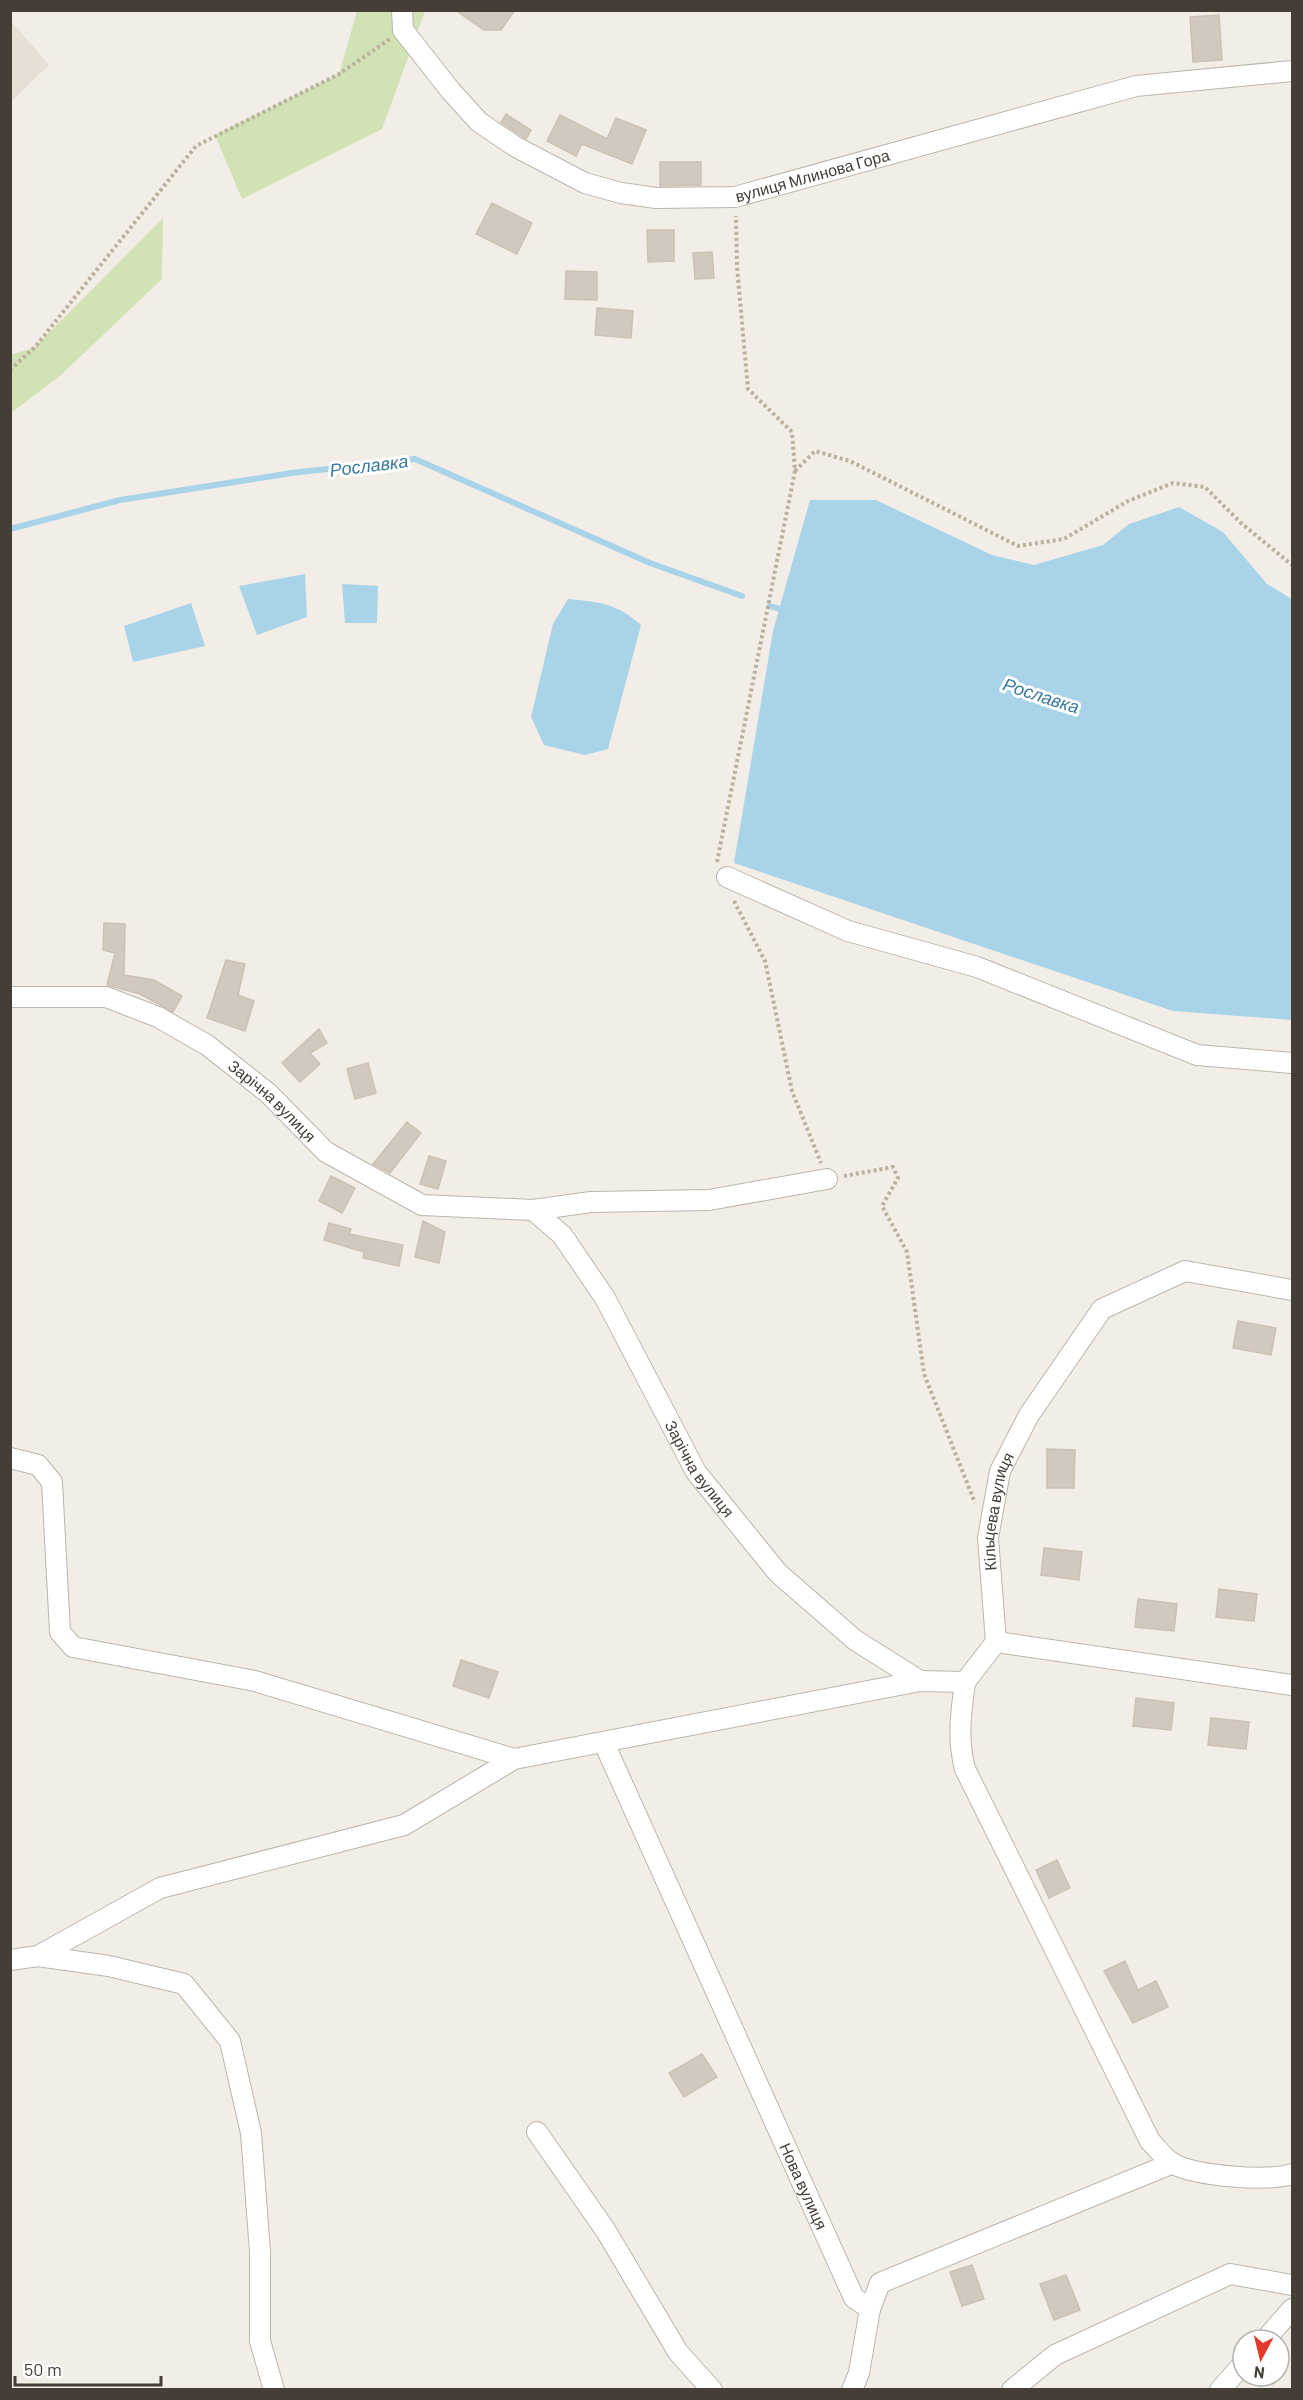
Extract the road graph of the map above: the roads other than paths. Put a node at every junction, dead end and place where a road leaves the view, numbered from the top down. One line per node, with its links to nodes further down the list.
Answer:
1 (403, 20): 2 (street, вулиця Млинова Гора)
2 (1293, 71)
3 (727, 877): 5 (street)
4 (10, 996): 7 (street, Зарічна вулиця)
5 (1293, 1063)
6 (827, 1179): 7 (street, Зарічна вулиця)
7 (532, 1210): 11 (street, Зарічна вулиця)
8 (1293, 1290): 10 (street, Кільцева вулиця)
9 (10, 1458): 15 (street)
10 (996, 1642): 12 (street); 13 (street)
11 (920, 1681): 12 (street); 14 (street)
12 (965, 1682): 19 (street)
13 (1293, 1685)
14 (604, 1743): 15 (street); 23 (street, Нова вулиця)
15 (514, 1759): 16 (street)
16 (38, 1956): 17 (street); 26 (street)
17 (10, 1960)
18 (537, 2132): 27 (street)
19 (1173, 2163): 20 (street); 23 (street)
20 (1293, 2174)
21 (1293, 2285): 29 (street)
22 (1293, 2309): 24 (street)
23 (870, 2310): 28 (street)
24 (1276, 2328)
25 (1231, 2378): 30 (street)
26 (274, 2390)
27 (712, 2390)
28 (852, 2390)
29 (1012, 2390)
30 (1220, 2390)

